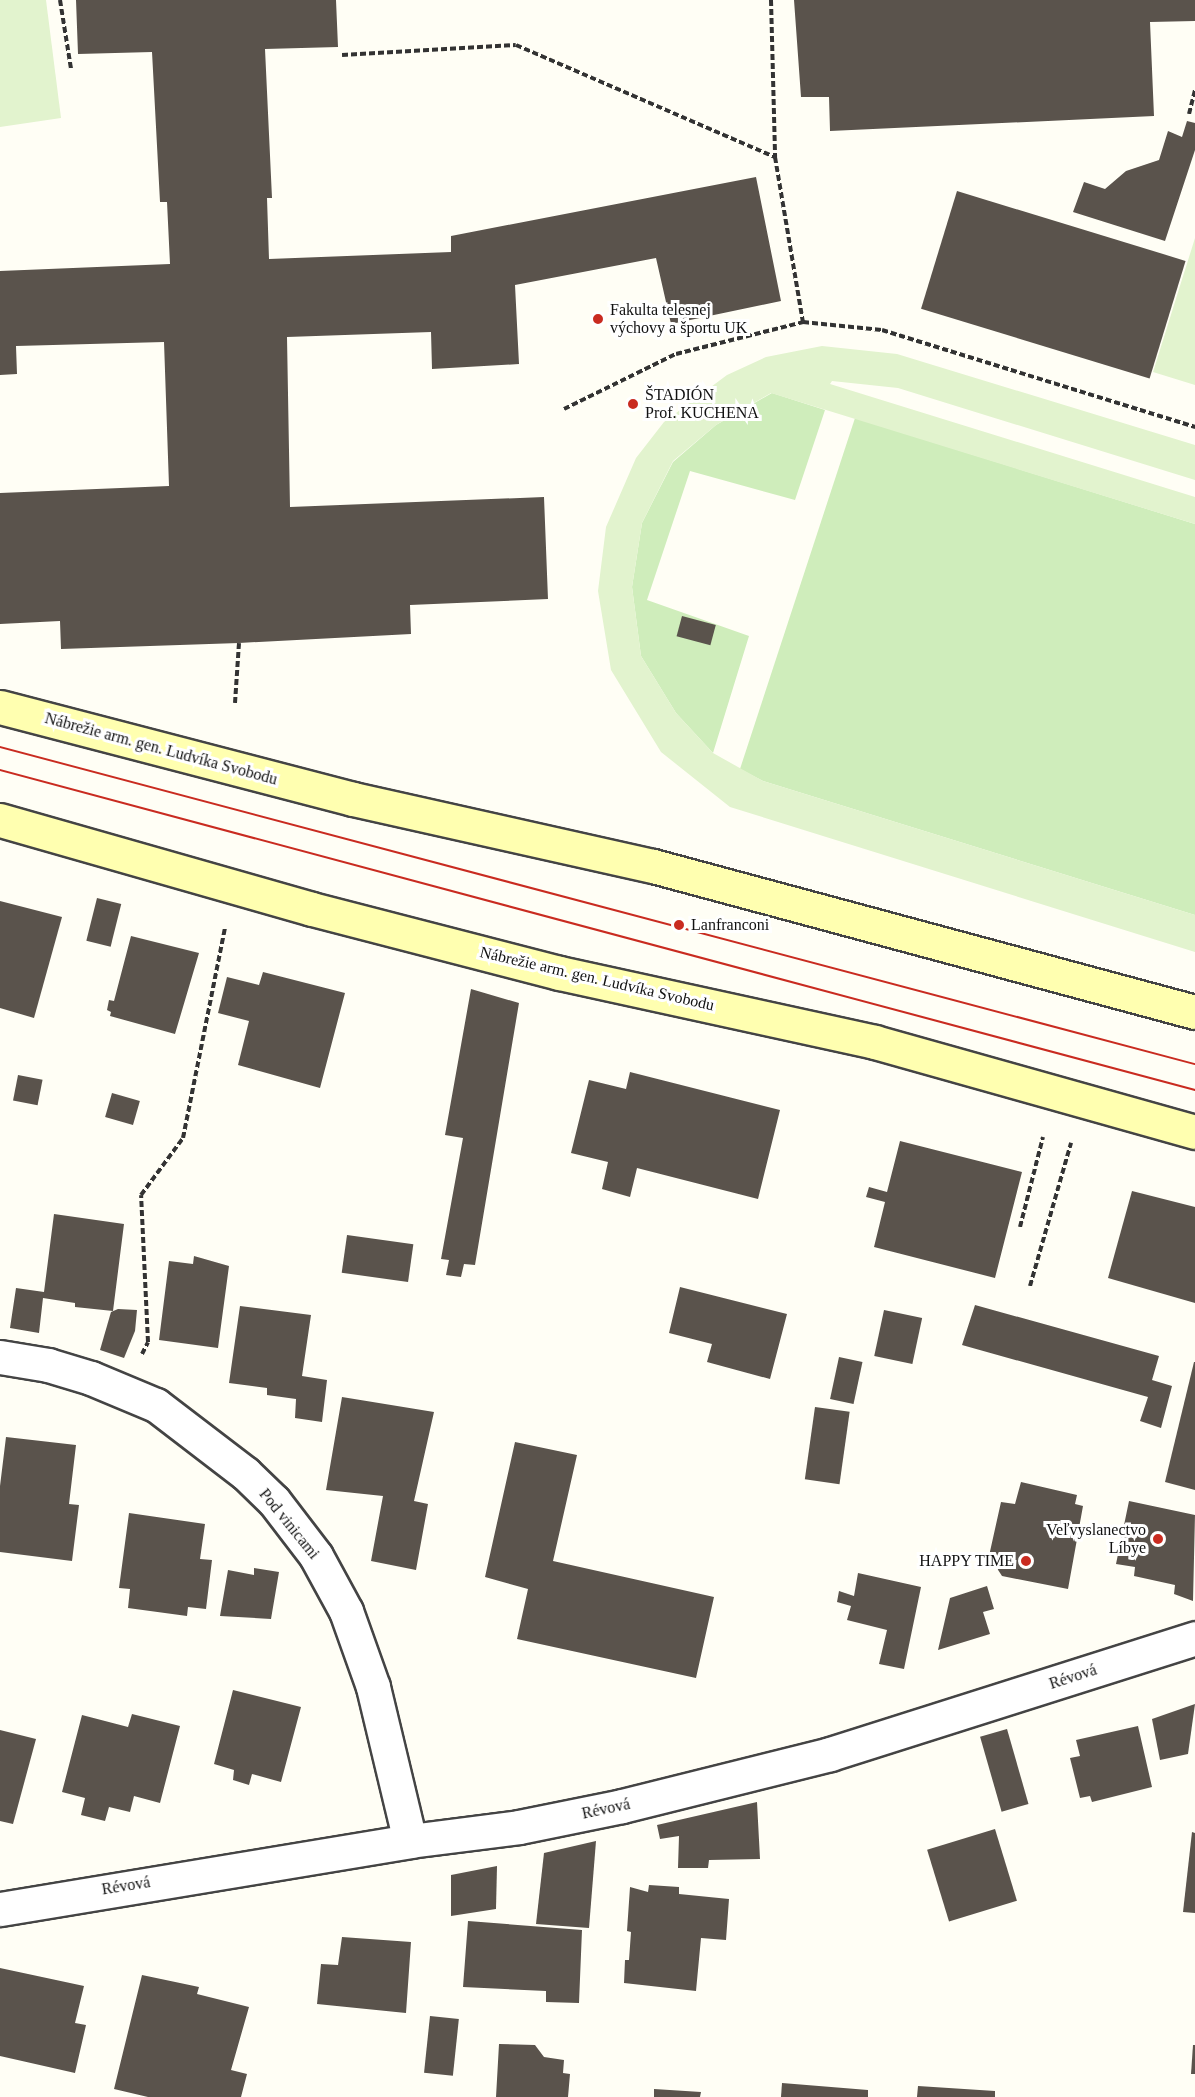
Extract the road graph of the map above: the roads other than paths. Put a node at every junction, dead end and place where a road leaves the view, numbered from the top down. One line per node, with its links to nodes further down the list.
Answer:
1 (0, 707): 3 (main road, Nábrežie arm. gen. Ludvíka Svobodu)
2 (0, 820): 4 (main road, Nábrežie arm. gen. Ludvíka Svobodu)
3 (1195, 1012)
4 (1195, 1132)
5 (0, 1357): 7 (street, Pod vinicami)
6 (1195, 1638): 7 (street, Révová)
7 (410, 1841): 8 (street, Révová)
8 (0, 1909)

